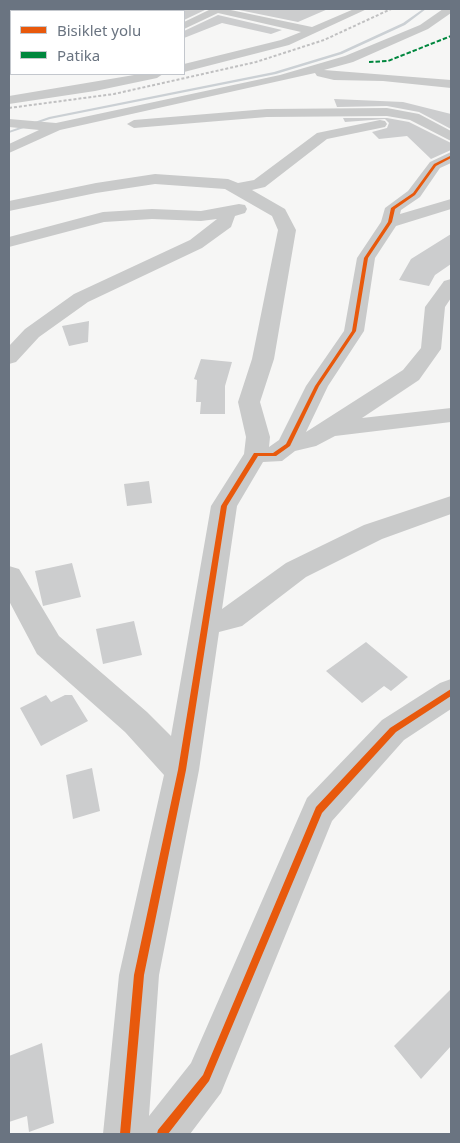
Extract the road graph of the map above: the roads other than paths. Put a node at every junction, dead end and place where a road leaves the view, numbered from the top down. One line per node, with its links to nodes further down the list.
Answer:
1 (218, 9): 5 (street); 6 (street)
2 (360, 9): 6 (street)
3 (450, 9): 8 (street)
4 (451, 21): 10 (street)
5 (185, 25)
6 (314, 31): 7 (street)
7 (185, 68)
8 (313, 70): 10 (street); 14 (street)
9 (152, 75): 12 (street)
10 (334, 76): 11 (street); 14 (street)
11 (451, 84)
12 (9, 100)
13 (9, 123): 14 (street)
14 (56, 127): 15 (street); 16 (street)
15 (449, 143): 17 (street); 22 (street)
16 (9, 149)
17 (237, 188): 18 (street); 20 (street)
18 (261, 201): 21 (street); 29 (street)
19 (451, 204): 22 (street)
20 (9, 206)
21 (227, 213): 23 (street); 25 (street)
22 (390, 222): 28 (street)
23 (9, 242)
24 (451, 285): 27 (street)
25 (9, 358)
26 (451, 415): 27 (street)
27 (329, 430): 28 (street)
28 (288, 445): 29 (street)
29 (256, 454): 32 (street)
30 (451, 505): 32 (street)
31 (9, 576): 34 (street)
32 (204, 624): 34 (street)
33 (451, 692): 36 (street)
34 (182, 770): 35 (street)
35 (125, 1134)
36 (162, 1134)

